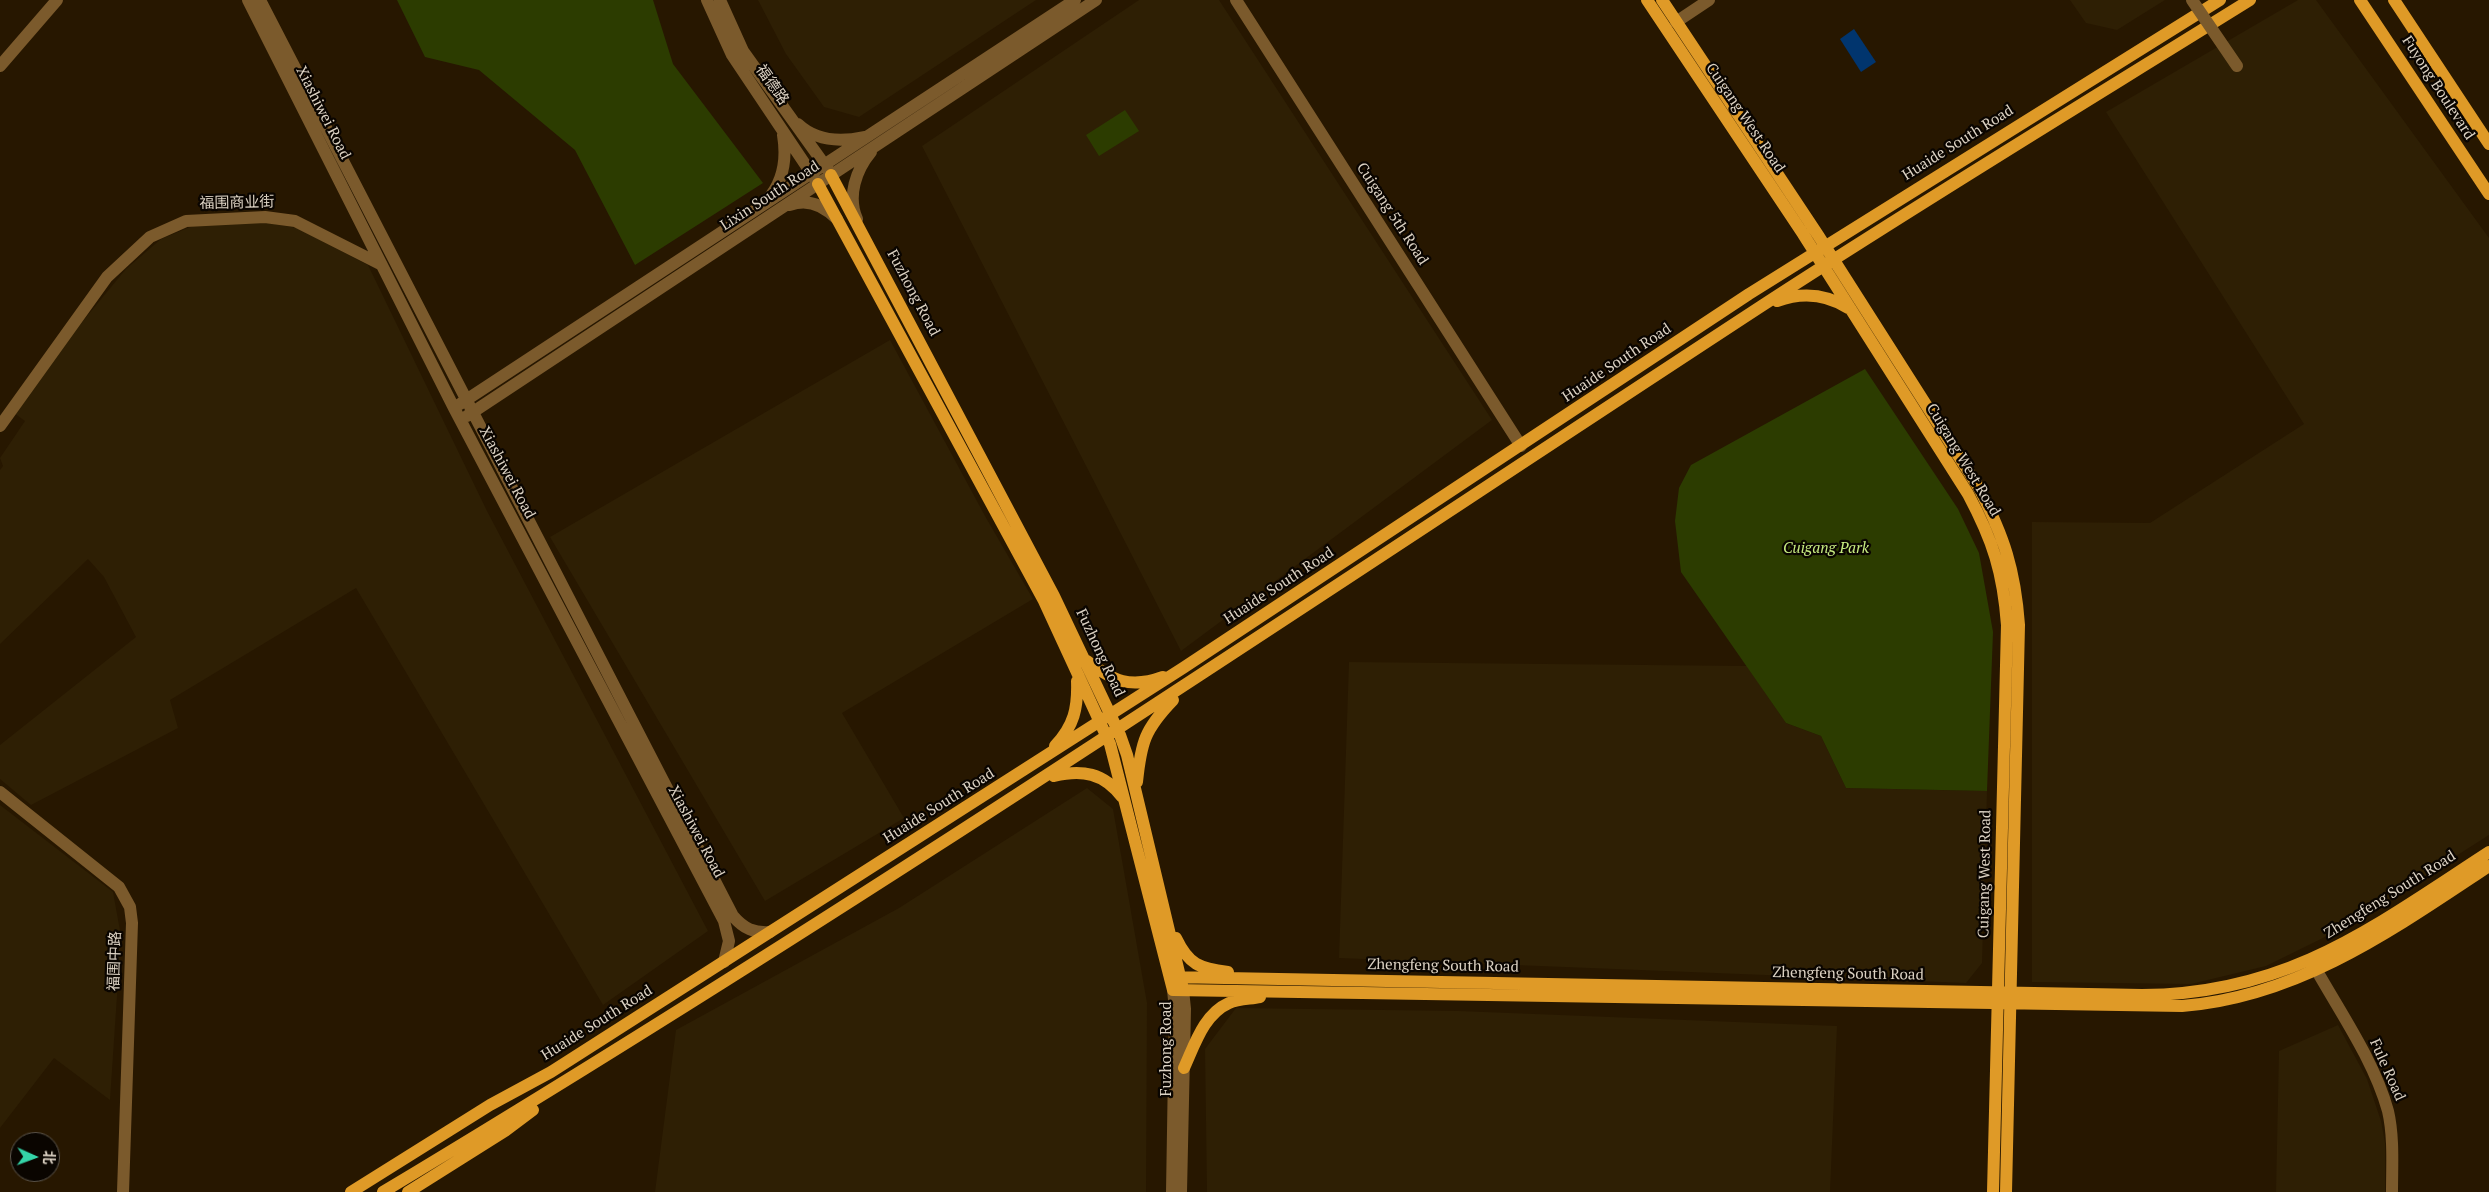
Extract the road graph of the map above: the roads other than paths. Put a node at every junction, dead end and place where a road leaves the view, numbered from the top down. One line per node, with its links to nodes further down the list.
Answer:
1 (57, 0): 18 (street)
2 (248, 0): 33 (street, Xiashiwei Road)
3 (260, 0): 36 (street, Xiashiwei Road)
4 (707, 0): 21 (street, 福德路)
5 (720, 0): 20 (street, 福德路)
6 (1075, 0): 22 (street, Lixin South Road)
7 (1096, 0): 22 (street, Lixin South Road)
8 (1236, 0): 41 (street, Cuigang 5th Road)
9 (1647, 0): 31 (main road, Cuigang West Road)
10 (1662, 0): 17 (main road, Cuigang West Road)
11 (1709, 0): 17 (street)
12 (2192, 0): 19 (street, bridge)
13 (2220, 0): 31 (main road, Huaide South Road)
14 (2250, 0): 32 (main road)
15 (2394, 0): 23 (main road, Fuyong Boulevard)
16 (2362, 3): 26 (main road, Fuyong Boulevard)
17 (1676, 22): 31 (main road, Cuigang West Road)
18 (0, 66)
19 (2237, 66)
20 (786, 113): 22 (street); 24 (street, 福德路)
21 (780, 125): 25 (street, 福德路); 28 (street)
22 (885, 132): 24 (street, Lixin South Road); 30 (street)
23 (2489, 144)
24 (828, 170): 25 (street, Lixin South Road); 30 (main road, Fuzhong Road)
25 (815, 179): 27 (street, Lixin South Road); 28 (street, Lixin South Road); 29 (main road, Fuzhong Road)
26 (2489, 194)
27 (783, 207): 29 (street); 38 (street, Lixin South Road)
28 (760, 208): 36 (street, Lixin South Road)
29 (837, 220): 44 (main road, Fuzhong Road)
30 (864, 236): 42 (main road, Fuzhong Road)
31 (1820, 249): 32 (main road, Cuigang West Road); 41 (main road, Huaide South Road)
32 (1828, 263): 34 (main road); 35 (main road, Cuigang West Road); 65 (main road, Cuigang West Road)
33 (380, 264): 37 (street, Xiashiwei Road); 40 (street, 福围商业街)
34 (1763, 305): 35 (main road); 45 (main road)
35 (1851, 310): 65 (main road, Cuigang West Road)
36 (467, 400): 37 (street, Lixin South Road); 38 (street, Xiashiwei Road)
37 (454, 408): 39 (street, Xiashiwei Road)
38 (473, 412): 39 (street, Lixin South Road); 58 (street, Xiashiwei Road)
39 (461, 420): 59 (street, Xiashiwei Road)
40 (0, 426)
41 (1521, 446): 43 (main road, Huaide South Road)
42 (1085, 660): 43 (main road); 46 (main road, Fuzhong Road)
43 (1184, 668): 46 (main road, Huaide South Road)
44 (1077, 673): 47 (main road, Fuzhong Road); 50 (main road)
45 (1187, 685): 48 (main road); 53 (main road)
46 (1111, 715): 47 (main road, Huaide South Road); 48 (main road, Fuzhong Road)
47 (1100, 722): 49 (main road, Fuzhong Road); 50 (main road, Huaide South Road)
48 (1118, 730): 49 (main road); 53 (main road, Fuzhong Road)
49 (1107, 737): 51 (main road); 54 (main road, Fuzhong Road)
50 (1037, 763): 58 (main road, Huaide South Road)
51 (1033, 785): 54 (main road); 67 (main road)
52 (0, 792): 68 (street, 福围中路)
53 (1136, 792): 57 (main road, Fuzhong Road)
54 (1126, 801): 61 (main road, Fuzhong Road)
55 (2489, 852): 65 (main road, Zhengfeng South Road)
56 (2489, 866): 60 (main road, Zhengfeng South Road)
57 (1166, 915): 61 (main road, Fuzhong Road); 62 (main road)
58 (770, 932): 59 (main road, Huaide South Road)
59 (724, 962): 69 (main road, Huaide South Road)
60 (2317, 971): 65 (main road, Zhengfeng South Road); 76 (street, Fule Road)
61 (1175, 977): 62 (main road, Zhengfeng South Road); 63 (main road, Fuzhong Road)
62 (1344, 980): 65 (main road, Zhengfeng South Road)
63 (1178, 990): 64 (main road, Zhengfeng South Road); 66 (street, Fuzhong Road); 72 (street, Fuzhong Road)
64 (1296, 992): 65 (main road, Zhengfeng South Road); 66 (main road)
65 (2004, 998): 74 (main road, Cuigang West Road); 75 (main road, Cuigang West Road)
66 (1184, 1068): 73 (street, Fuzhong Road)
67 (580, 1074): 70 (main road); 71 (main road)
68 (124, 1192)
69 (351, 1192)
70 (383, 1192)
71 (408, 1192)
72 (1172, 1192)
73 (1182, 1192)
74 (1993, 1192)
75 (2006, 1192)
76 (2392, 1192)

